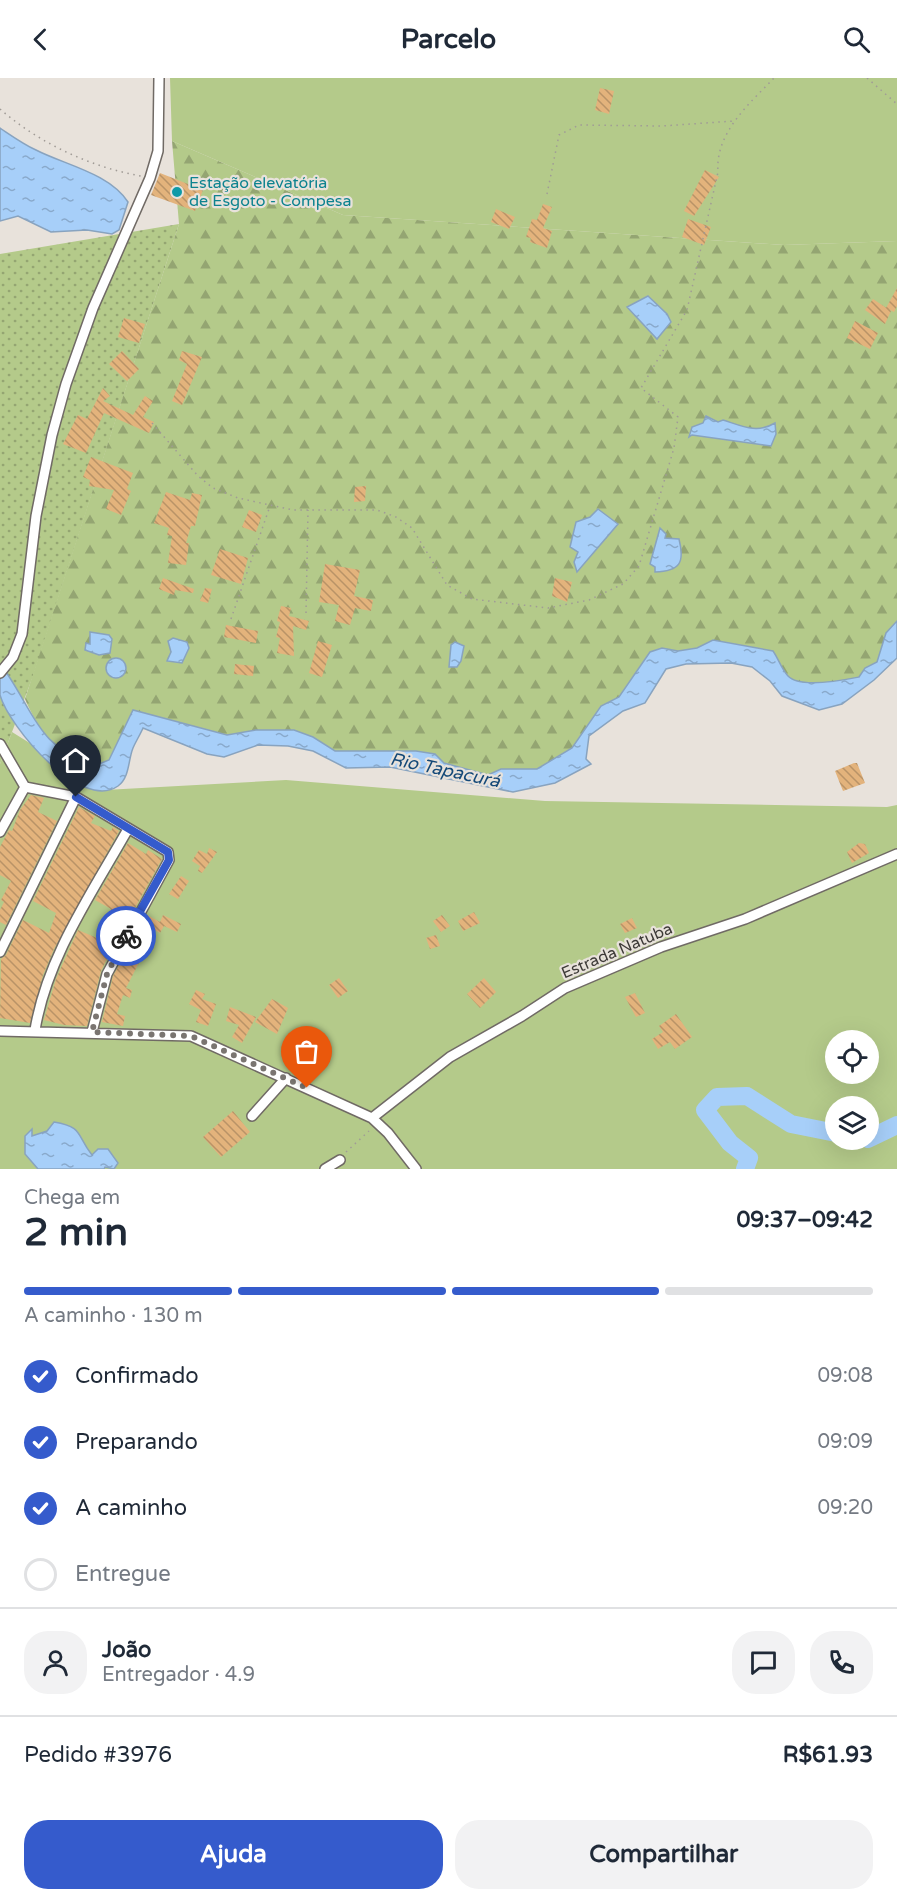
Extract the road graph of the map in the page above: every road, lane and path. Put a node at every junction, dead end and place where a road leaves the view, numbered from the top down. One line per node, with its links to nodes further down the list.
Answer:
1 (159, 78): 7 (street)
2 (774, 78): 6 (path)
3 (867, 78): 4 (path)
4 (897, 104)
5 (0, 109): 7 (path)
6 (735, 121): 8 (path); 11 (path)
7 (150, 178): 14 (street)
8 (547, 194)
9 (152, 423): 10 (path)
10 (270, 505): 11 (path); 13 (path)
11 (308, 510): 12 (path)
12 (306, 613)
13 (231, 619)
14 (1, 672)
15 (0, 744): 16 (street)
16 (26, 787): 17 (street); 19 (street)
17 (76, 797): 18 (street); 21 (street)
18 (128, 829): 22 (street); 24 (street)
19 (0, 832)
20 (897, 854): 27 (street, Estrada Natuba)
21 (0, 952)
22 (35, 1030): 23 (street); 24 (street)
23 (0, 1031)
24 (92, 1032): 25 (street)
25 (286, 1078): 26 (street); 27 (street)
26 (252, 1116)
27 (372, 1119): 28 (path); 30 (street)
28 (340, 1160): 29 (street)
29 (325, 1169)
30 (416, 1169)

